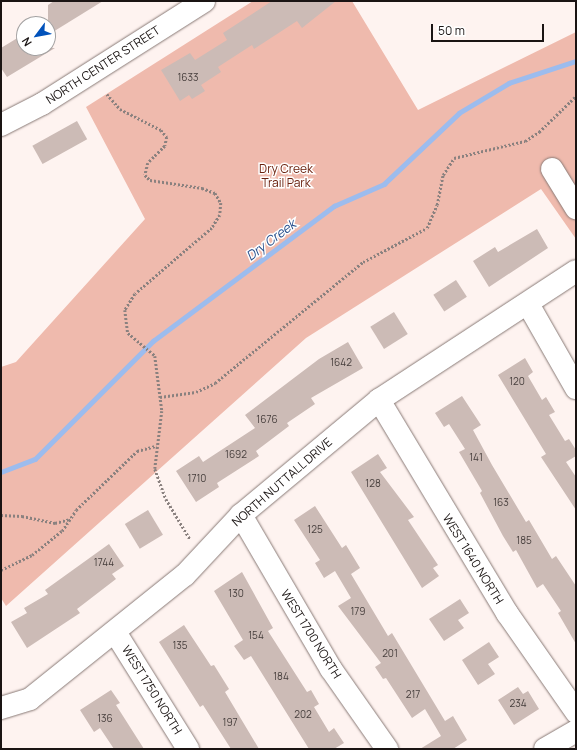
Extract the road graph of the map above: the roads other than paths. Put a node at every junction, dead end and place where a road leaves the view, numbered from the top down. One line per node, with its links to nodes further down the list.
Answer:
1 (204, 1): 2 (street, NORTH CENTER STREET)
2 (1, 125)
3 (552, 169): 4 (street)
4 (576, 208)
5 (576, 271): 6 (street, NORTH NUTTALL DRIVE)
6 (528, 304): 7 (street); 8 (street, NORTH NUTTALL DRIVE)
7 (576, 388)
8 (379, 400): 9 (street, NORTH NUTTALL DRIVE); 12 (street, WEST 1640 NORTH)
9 (241, 515): 10 (street, NORTH NUTTALL DRIVE); 15 (street, WEST 1700 NORTH)
10 (115, 632): 11 (street, NORTH NUTTALL DRIVE); 14 (street, WEST 1750 NORTH)
11 (1, 708)
12 (576, 712)
13 (576, 731): 16 (street)
14 (188, 749)
15 (387, 749)
16 (545, 749)

